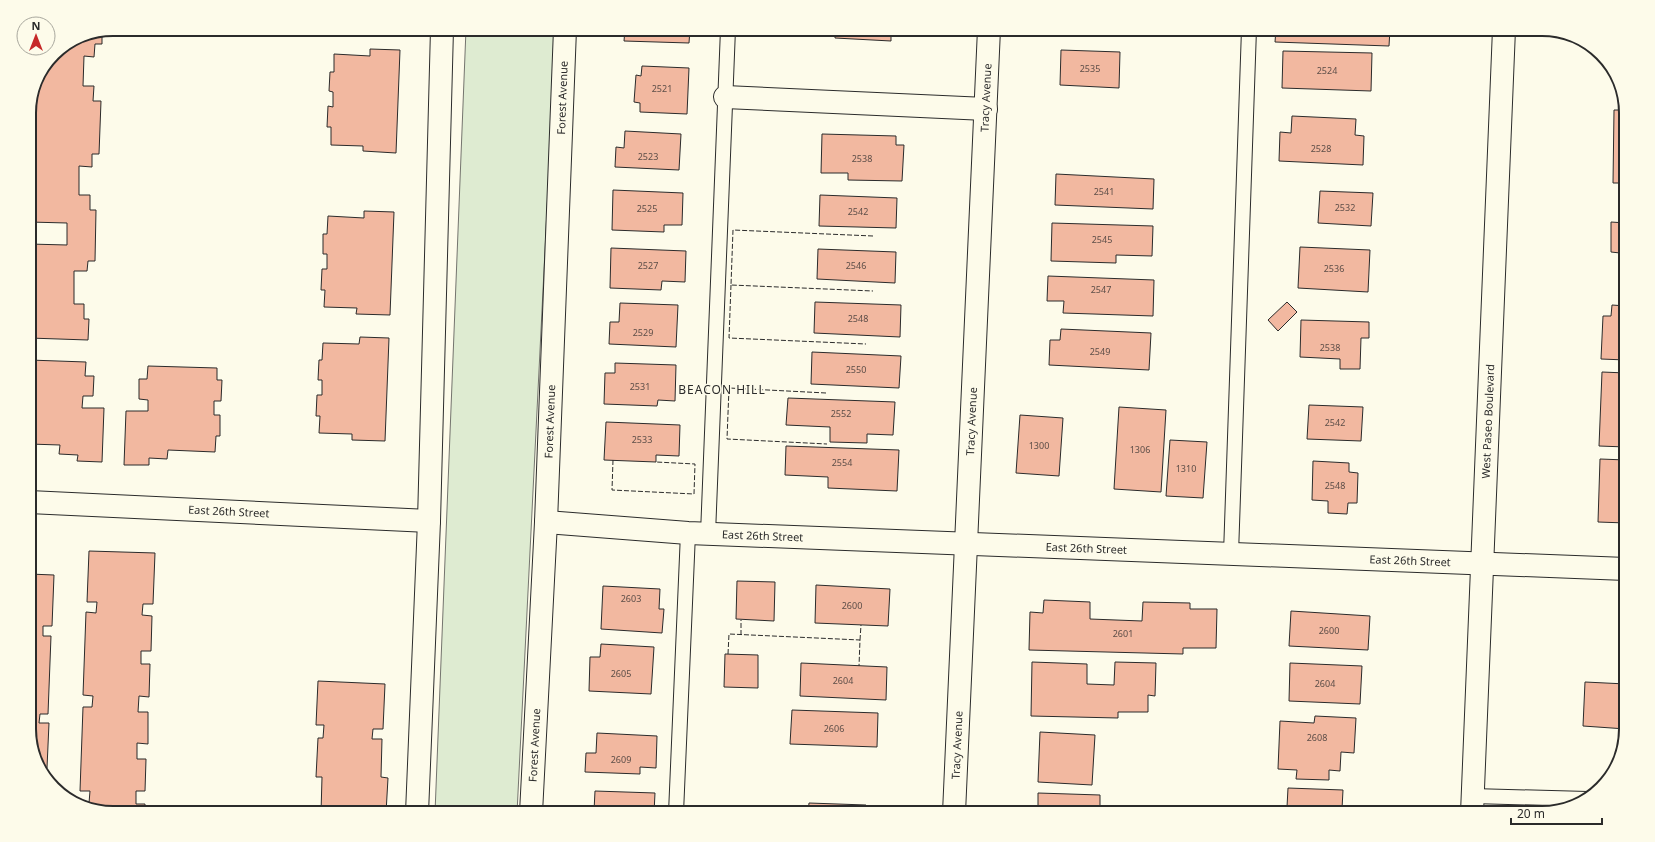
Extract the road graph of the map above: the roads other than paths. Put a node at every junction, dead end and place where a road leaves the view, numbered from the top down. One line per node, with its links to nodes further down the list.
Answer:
1 (442, 36): 10 (street)
2 (565, 36): 11 (street, Forest Avenue)
3 (728, 36): 7 (lane)
4 (989, 36): 8 (street, Tracy Avenue)
5 (1249, 36): 14 (lane)
6 (1504, 36): 15 (street, West Paseo Boulevard)
7 (725, 97): 8 (street); 12 (lane)
8 (986, 109): 13 (street, Tracy Avenue)
9 (36, 502): 10 (street, East 26th Street)
10 (429, 521): 19 (street)
11 (546, 522): 12 (street, East 26th Street); 20 (street, Forest Avenue)
12 (698, 533): 13 (street, East 26th Street); 21 (lane)
13 (965, 545): 14 (street, East 26th Street); 22 (street, Tracy Avenue)
14 (1231, 554): 15 (street, East 26th Street)
15 (1481, 563): 16 (street, East 26th Street); 18 (street, West Paseo Boulevard)
16 (1619, 569)
17 (1572, 800): 18 (lane)
18 (1472, 804)
19 (417, 806)
20 (531, 806)
21 (677, 806)
22 (954, 806)

